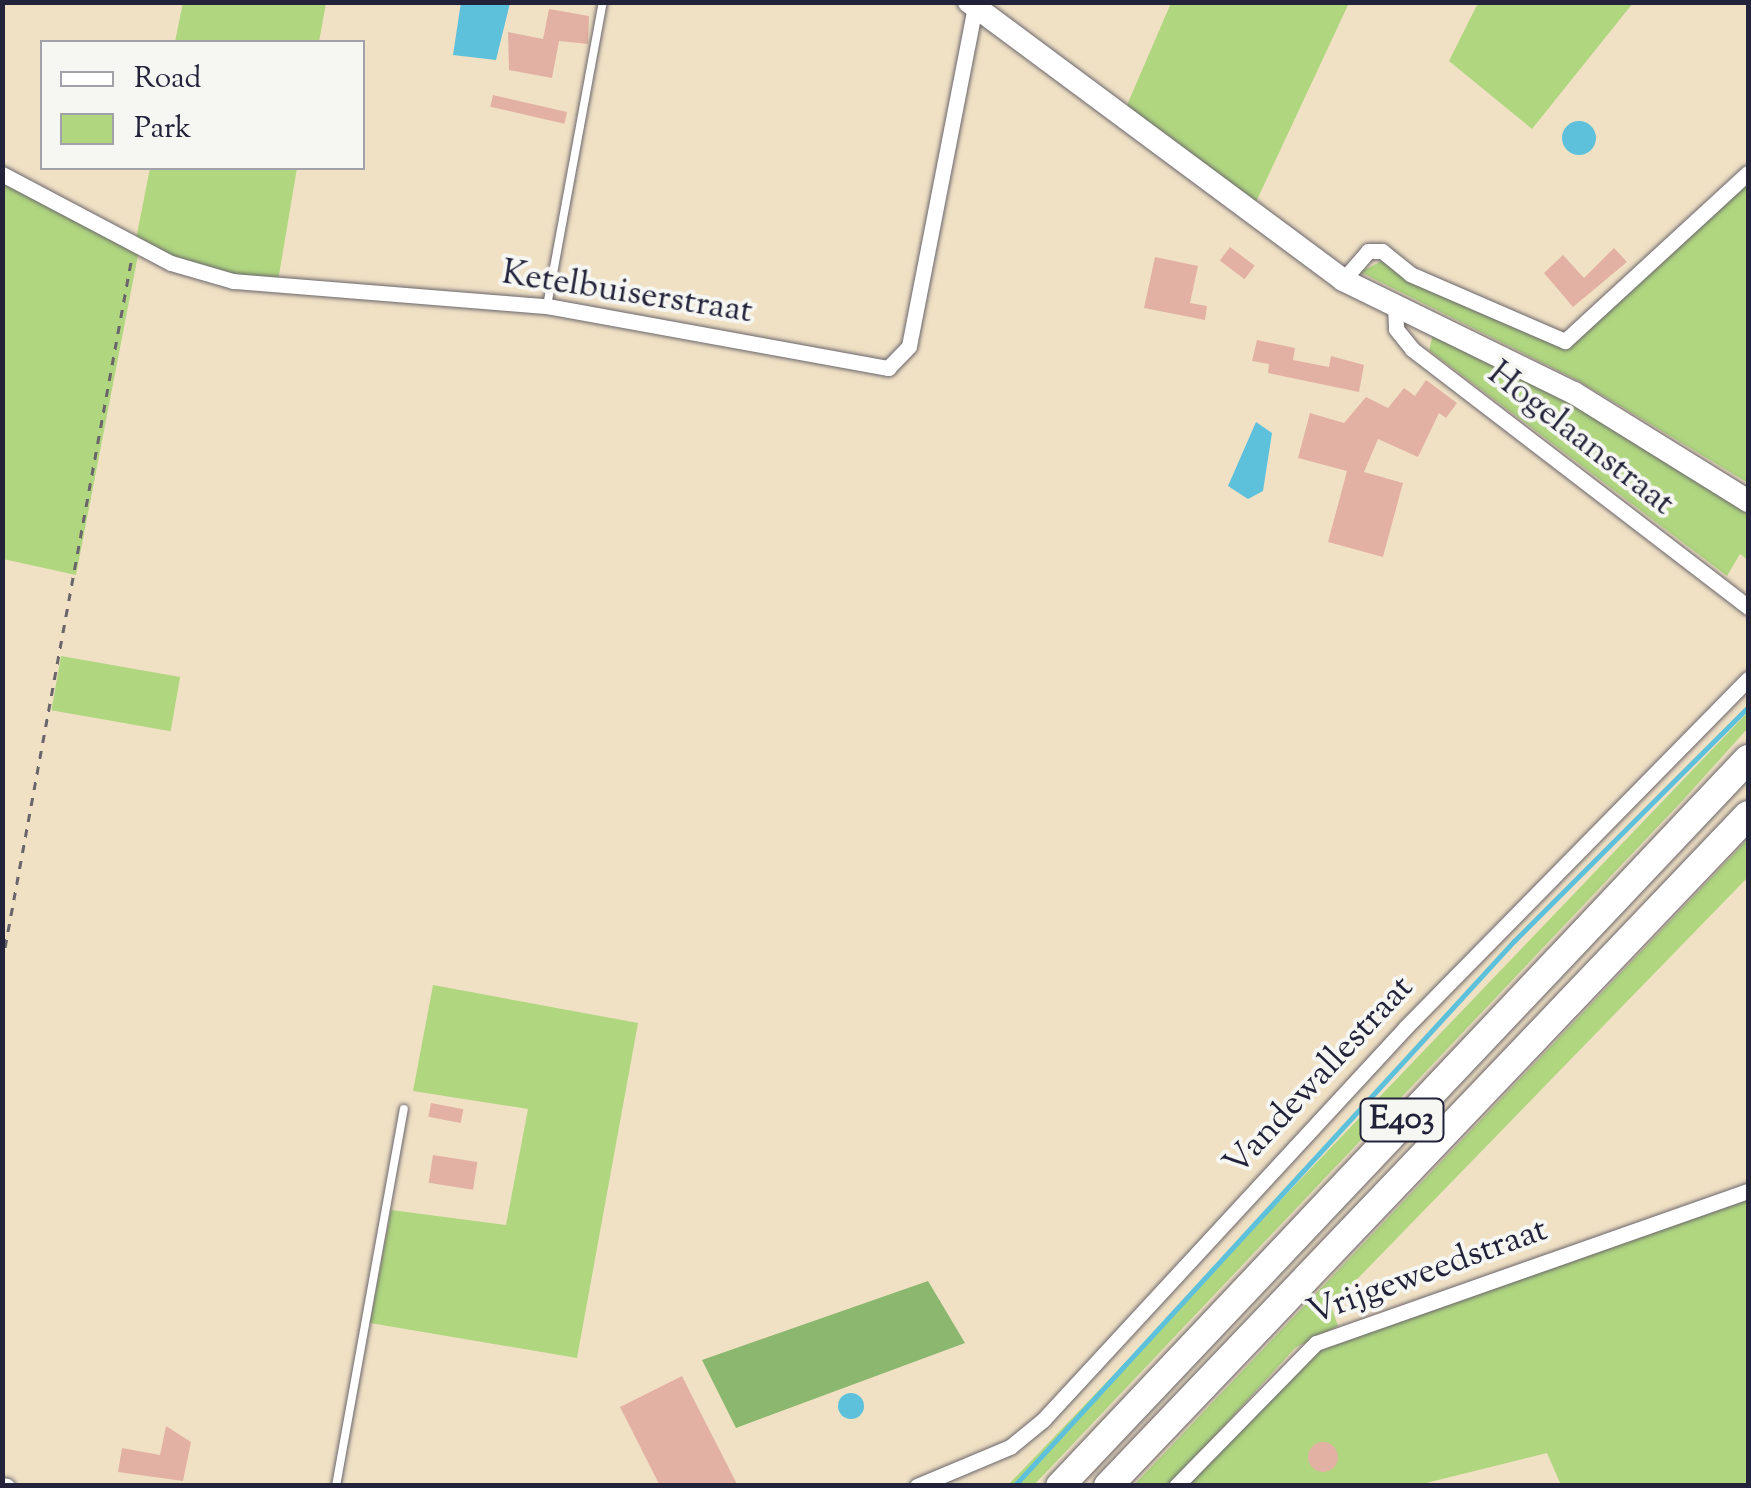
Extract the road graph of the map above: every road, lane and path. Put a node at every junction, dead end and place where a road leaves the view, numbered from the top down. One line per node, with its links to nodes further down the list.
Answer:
1 (603, 2): 7 (lane)
2 (972, 4): 6 (street); 7 (street, Ketelbuiserstraat)
3 (1748, 172): 6 (street)
4 (2, 174): 5 (street, Ketelbuiserstraat)
5 (134, 244): 7 (street, Ketelbuiserstraat); 14 (path)
6 (1343, 280): 8 (street)
7 (547, 306)
8 (1395, 307): 9 (street); 10 (street, Hogelaanstraat)
9 (1748, 502)
10 (1748, 607)
11 (1748, 679): 18 (street, Vandewallestraat)
12 (1748, 758): 19 (highway, E403)
13 (1748, 814): 20 (highway, E403)
14 (2, 963)
15 (404, 1109): 17 (lane)
16 (1748, 1191): 21 (street, Vrijgeweedstraat)
17 (336, 1486)
18 (917, 1486)
19 (1060, 1486)
20 (1108, 1486)
21 (1176, 1486)

